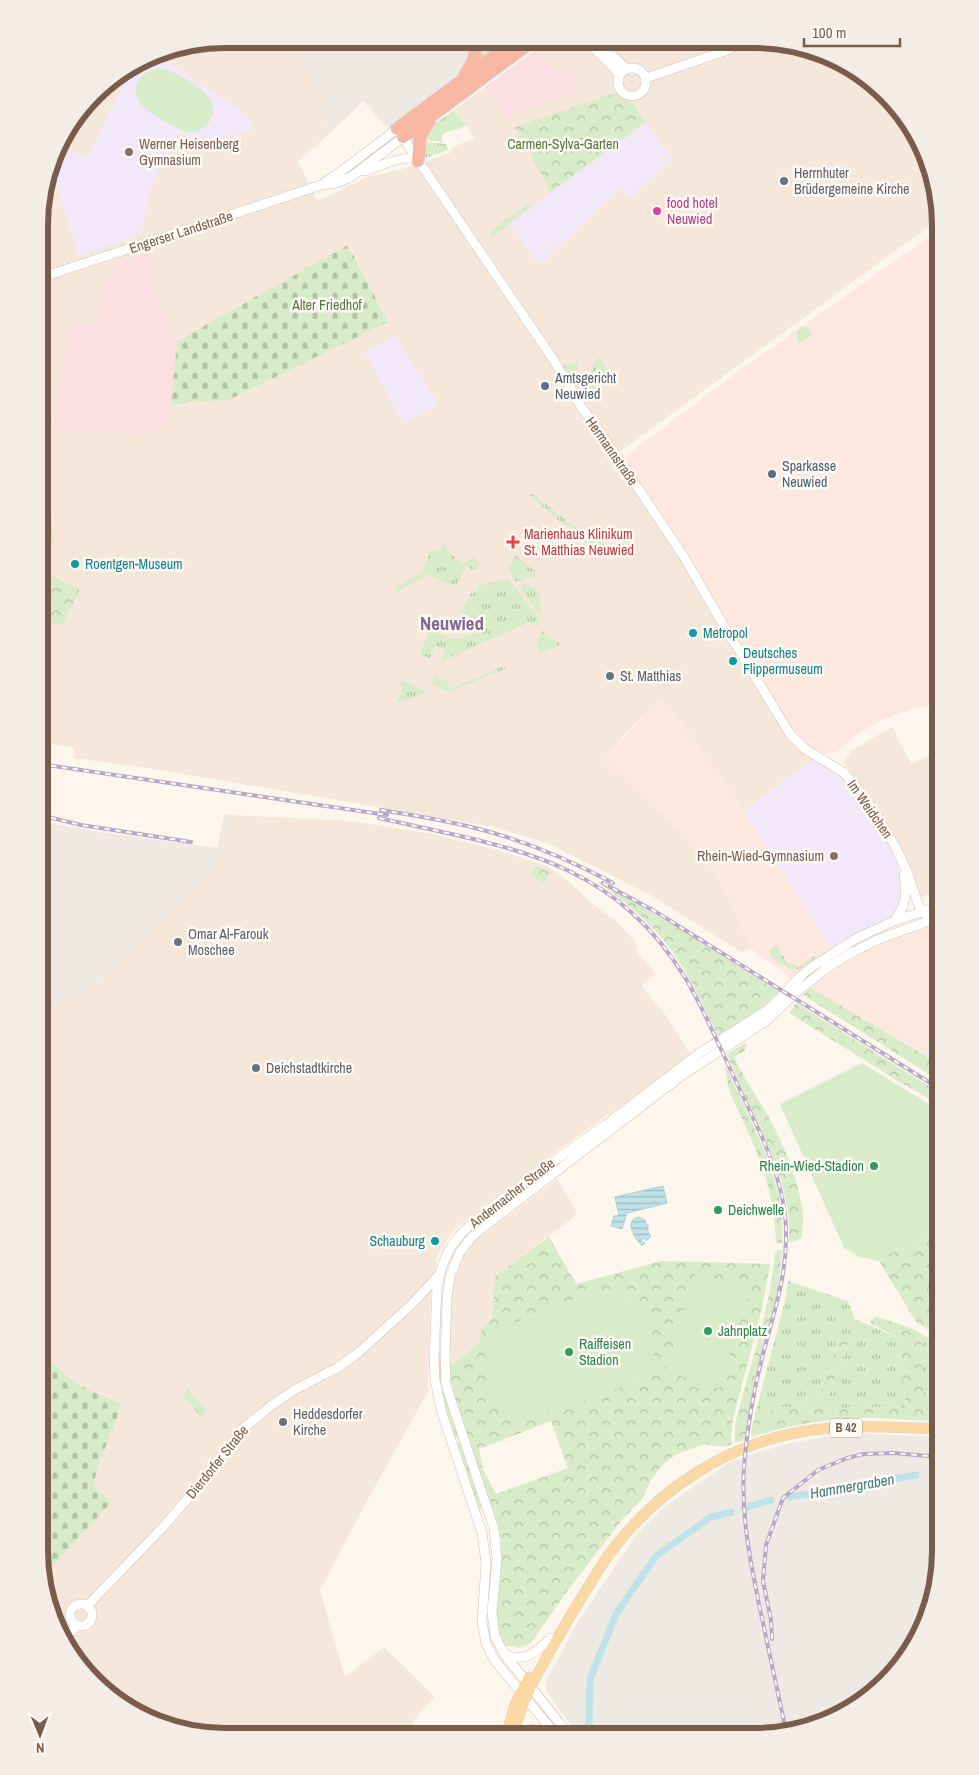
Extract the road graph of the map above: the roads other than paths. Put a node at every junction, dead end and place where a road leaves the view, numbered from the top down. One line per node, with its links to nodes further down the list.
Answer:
1 (476, 48): 9 (highway)
2 (505, 48): 9 (highway)
3 (522, 48): 10 (highway)
4 (595, 48): 7 (street)
5 (603, 48): 7 (street)
6 (730, 48): 8 (street)
7 (623, 71): 8 (street); 8 (street)
8 (646, 78)
9 (461, 82): 11 (highway)
10 (433, 115): 11 (highway); 12 (highway)
11 (400, 133): 12 (street, Hermannstraße); 13 (street, Engerser Landstraße); 14 (street, Engerser Landstraße)
12 (418, 160): 13 (street); 16 (street, Hermannstraße)
13 (358, 172): 14 (street, Engerser Landstraße)
14 (320, 185): 15 (street, Engerser Landstraße)
15 (48, 275)
16 (833, 764): 17 (street, Im Weidchen)
17 (900, 858): 19 (street, Im Weidchen); 21 (street, Im Weidchen)
18 (932, 909): 19 (street, Andernacher Straße)
19 (922, 912): 20 (street); 21 (street, Andernacher Straße)
20 (930, 920): 23 (street, Andernacher Straße)
21 (894, 921): 22 (street, Andernacher Straße)
22 (440, 1273): 24 (street, Andernacher Straße); 25 (street, Dierdorfer Straße)
23 (448, 1291): 24 (street, Dierdorfer Straße); 32 (street, Andernacher Straße)
24 (436, 1298): 25 (street, Dierdorfer Straße); 34 (street, Andernacher Straße)
25 (412, 1304): 28 (street, Dierdorfer Straße)
26 (932, 1429): 27 (main road, B 42)
27 (604, 1562): 31 (main road, B 42); 33 (main road, B 42)
28 (87, 1606): 29 (street); 29 (street)
29 (76, 1626): 30 (street)
30 (69, 1635)
31 (551, 1638): 32 (street); 33 (main road, B 42)
32 (505, 1655): 33 (street, Andernacher Straße)
33 (529, 1684): 34 (main road, B 42); 38 (street, Andernacher Straße)
34 (524, 1694): 35 (main road, B 42); 36 (main road, B 42); 37 (street, Andernacher Straße)
35 (508, 1728)
36 (515, 1728)
37 (551, 1728)
38 (564, 1728)

